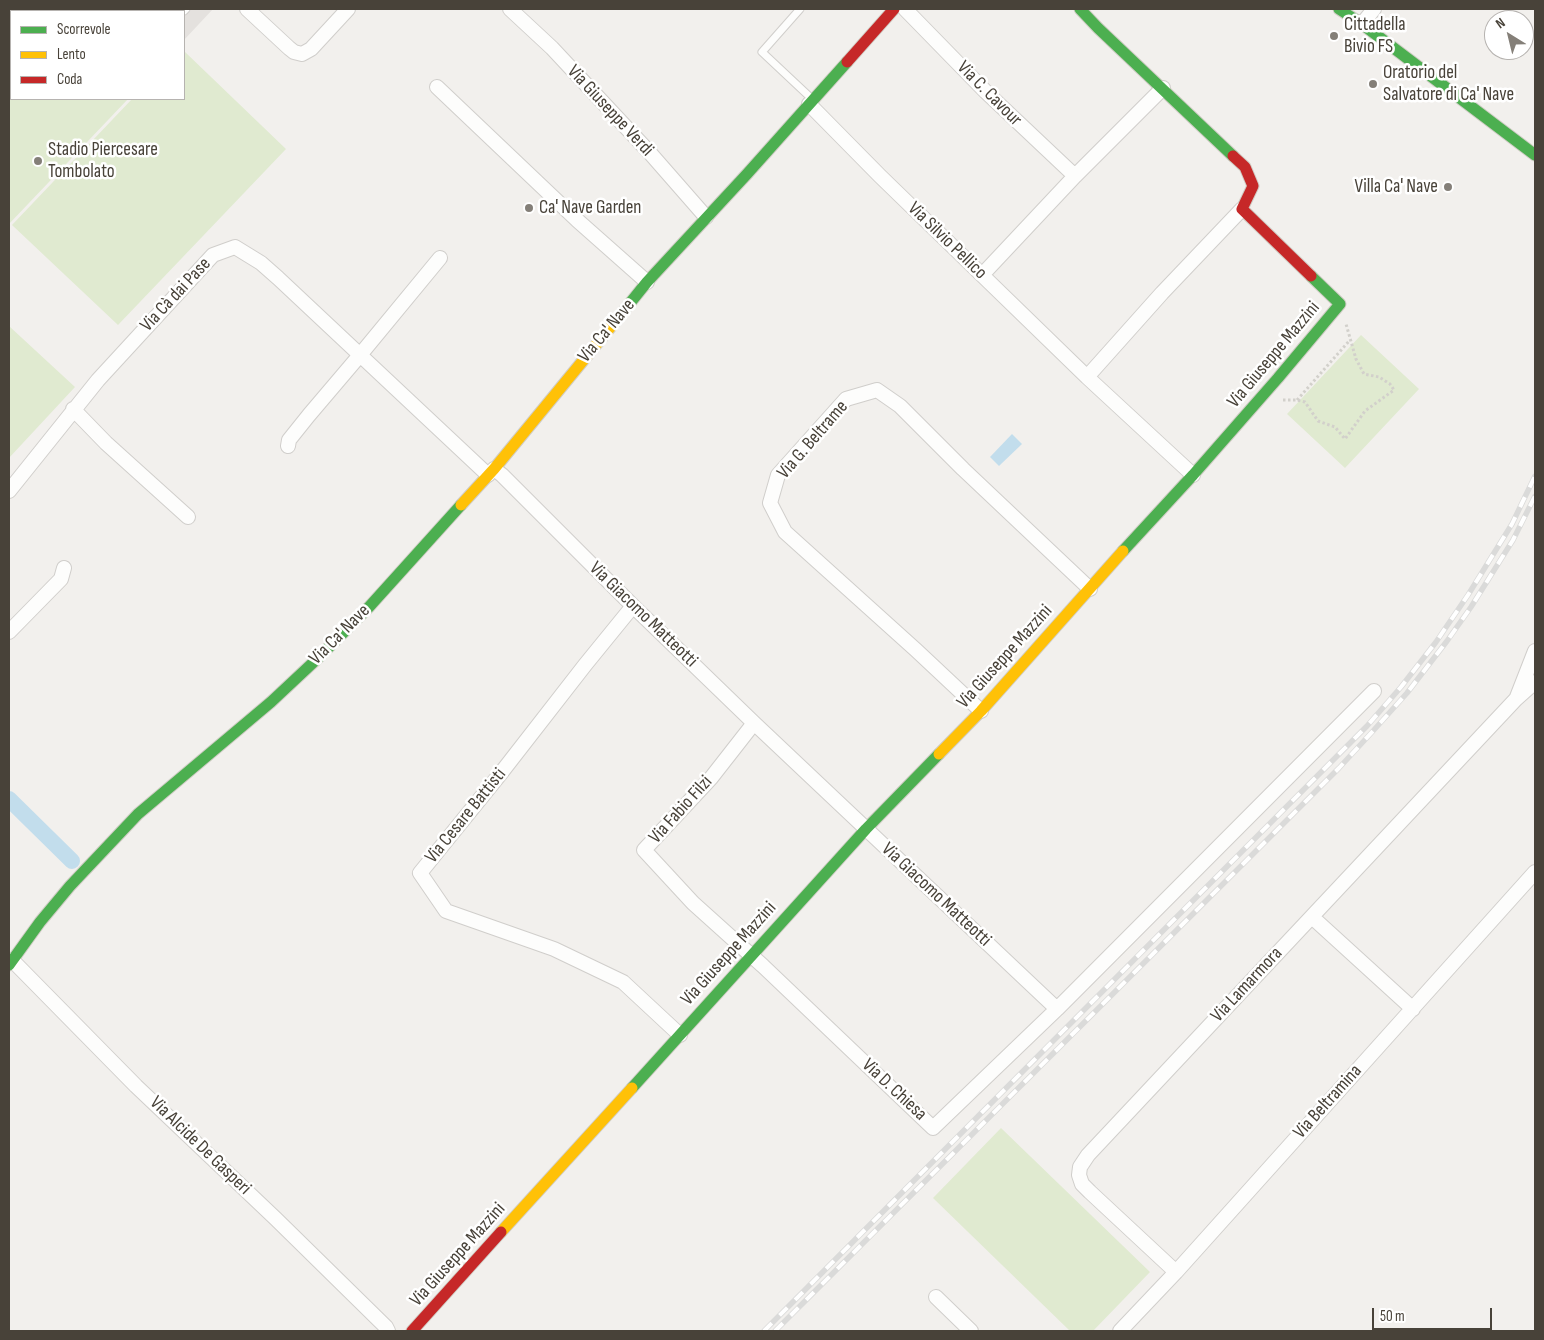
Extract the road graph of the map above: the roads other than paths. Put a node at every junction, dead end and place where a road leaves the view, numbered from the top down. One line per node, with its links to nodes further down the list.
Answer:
1 (247, 9): 2 (street)
2 (348, 9)
3 (510, 9): 17 (street, Via Giuseppe Verdi)
4 (800, 9): 13 (lane)
5 (894, 9): 13 (street, Via Ca' Nave)
6 (906, 9): 15 (street, Via C. Cavour)
7 (1080, 9): 12 (street)
8 (1339, 9): 10 (street)
9 (1374, 9): 10 (street)
10 (1362, 24): 14 (street)
11 (437, 87): 20 (street, Via Ca' Nave)
12 (1163, 88): 15 (street); 16 (street)
13 (811, 102): 17 (street, Via Ca' Nave); 19 (street, Via Silvio Pellico)
14 (1535, 155)
15 (1075, 176): 19 (street)
16 (1242, 209): 22 (street); 26 (street, Via Giuseppe Mazzini)
17 (706, 217): 20 (street, Via Ca' Nave)
18 (440, 258): 21 (street)
19 (982, 275): 22 (street, Via Silvio Pellico)
20 (647, 282): 25 (street, Via Ca' Nave)
21 (360, 355): 23 (street, Via Cà dai Pase); 24 (street); 25 (street, Via Cà dai Pase)
22 (1087, 377): 26 (street, Via Silvio Pellico)
23 (73, 409): 27 (street, Via Cà dai Pase); 28 (street)
24 (288, 446)
25 (491, 472): 31 (street, Via Giacomo Matteotti); 43 (street, Via Ca' Nave)
26 (1193, 475): 30 (street, Via Giuseppe Mazzini)
27 (9, 491)
28 (188, 517)
29 (64, 568): 32 (street)
30 (1090, 589): 37 (street, Via Giuseppe Mazzini); 37 (street, Via G. Beltrame)
31 (633, 606): 38 (street, Via Giacomo Matteotti); 46 (street, Via Cesare Battisti)
32 (9, 632)
33 (1535, 651): 36 (street, Via Lamarmora)
34 (1535, 682): 36 (street, Via Lamarmora)
35 (1374, 691): 44 (street)
36 (1516, 699): 41 (street, Via Lamarmora)
37 (981, 711): 39 (street, Via Giuseppe Mazzini)
38 (754, 723): 39 (street, Via Giacomo Matteotti); 42 (street, Via Fabio Filzi)
39 (866, 829): 42 (street, Via Giuseppe Mazzini); 44 (street, Via Giacomo Matteotti)
40 (1535, 872): 45 (street, Via Beltramina)
41 (1312, 917): 45 (street); 47 (street, Via Lamarmora)
42 (751, 956): 44 (street, Via D. Chiesa); 46 (street, Via Giuseppe Mazzini)
43 (10, 962): 49 (street, Via Alcide De Gasperi)
44 (1057, 1009)
45 (1413, 1009): 47 (street, Via Beltramina)
46 (680, 1036): 50 (street, Via Giuseppe Mazzini)
47 (1176, 1272): 52 (street, Via Beltramina)
48 (936, 1297): 51 (street)
49 (388, 1331)
50 (412, 1331)
51 (971, 1331)
52 (1120, 1331)

